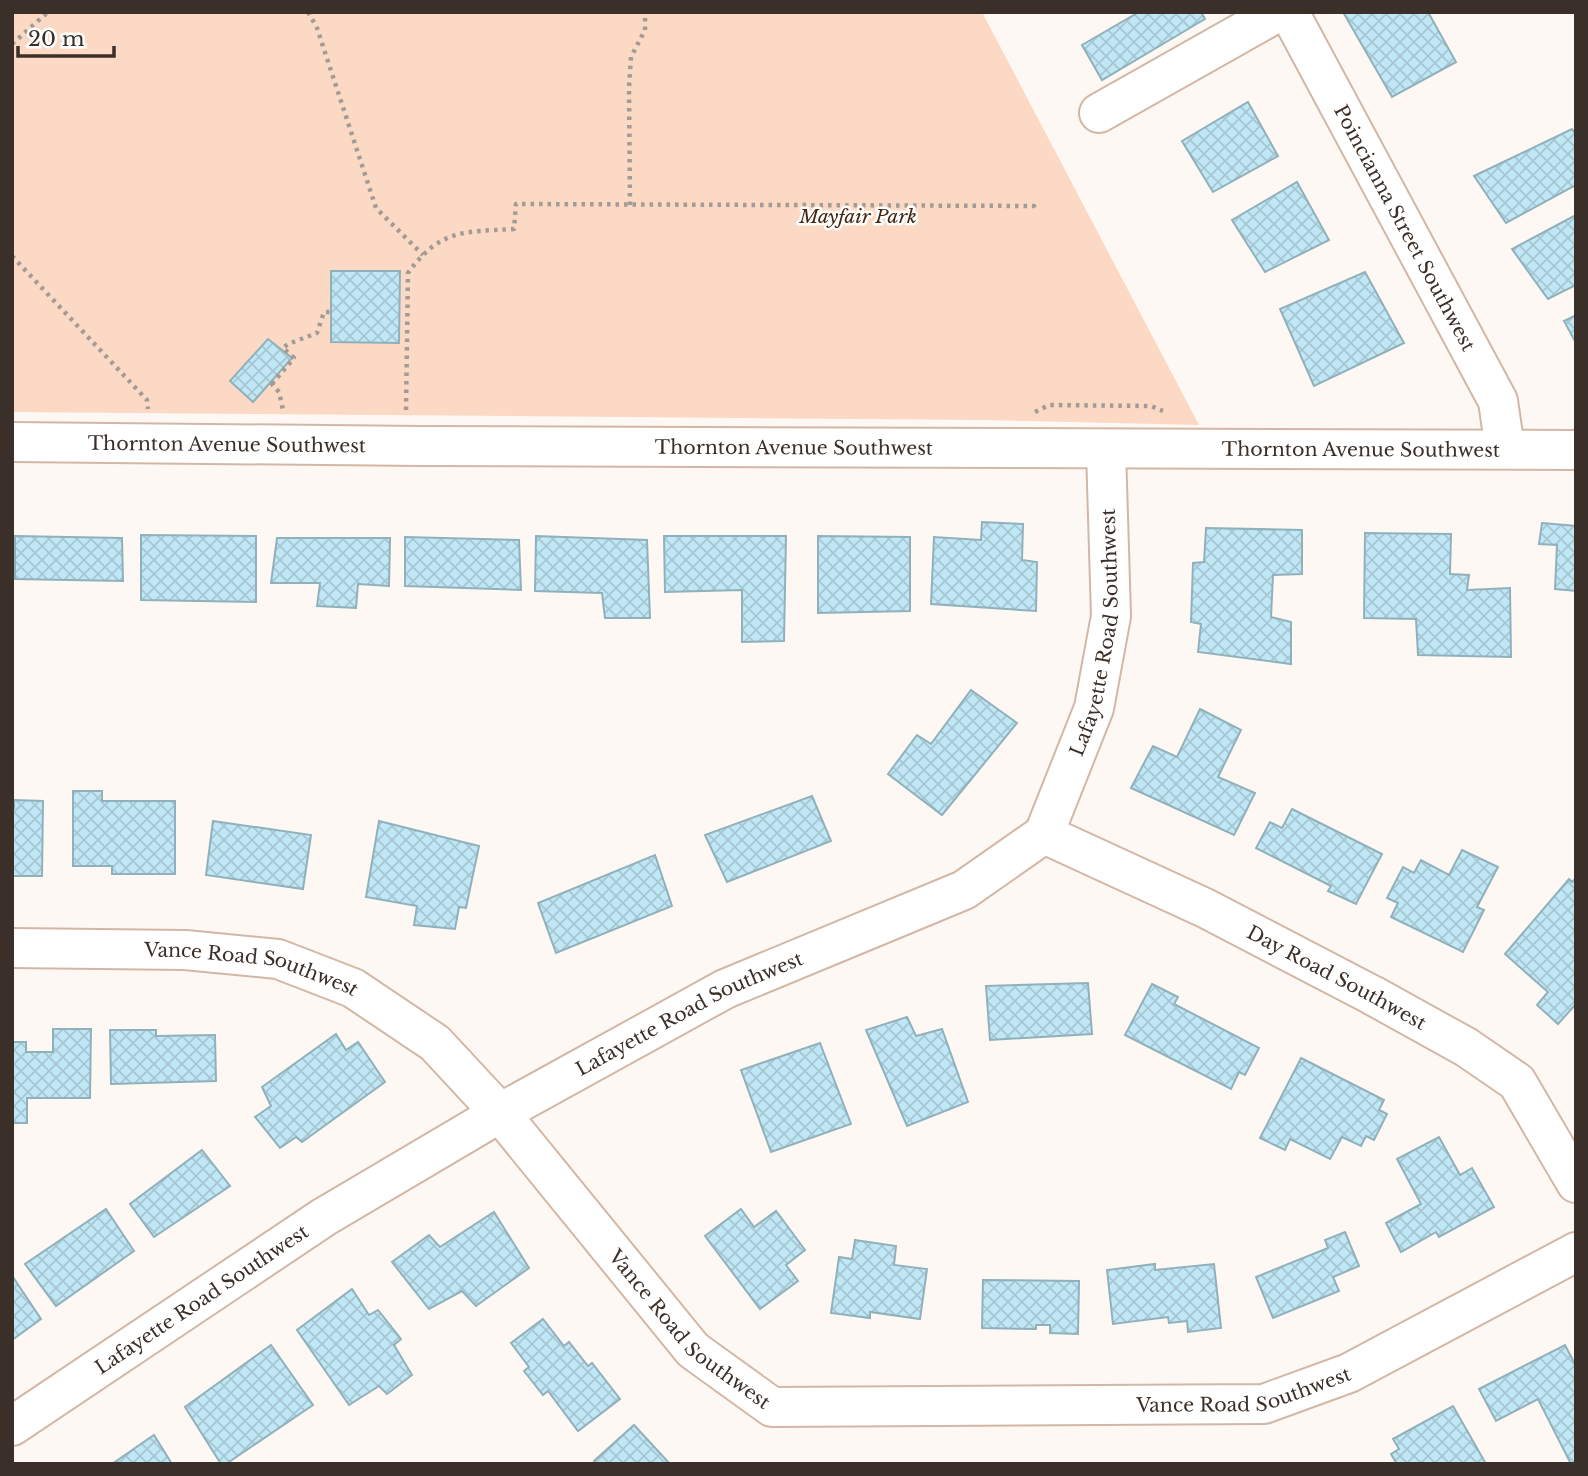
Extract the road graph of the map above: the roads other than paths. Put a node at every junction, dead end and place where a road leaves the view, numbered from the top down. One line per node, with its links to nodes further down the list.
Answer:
1 (1278, 12): 3 (street)
2 (1289, 12): 5 (street, Poincianna Street Southwest)
3 (1099, 113)
4 (12, 442): 6 (street, Thornton Avenue Southwest)
5 (1505, 449): 6 (street, Thornton Avenue Southwest); 7 (street, Thornton Avenue Southwest)
6 (1107, 450): 8 (street, Lafayette Road Southwest)
7 (1576, 450)
8 (1044, 834): 10 (street, Lafayette Road Southwest); 11 (street, Day Road Southwest)
9 (12, 948): 10 (street, Vance Road Southwest)
10 (500, 1113): 12 (street, Vance Road Southwest); 13 (street, Lafayette Road Southwest)
11 (1576, 1183)
12 (1576, 1252)
13 (12, 1426)

